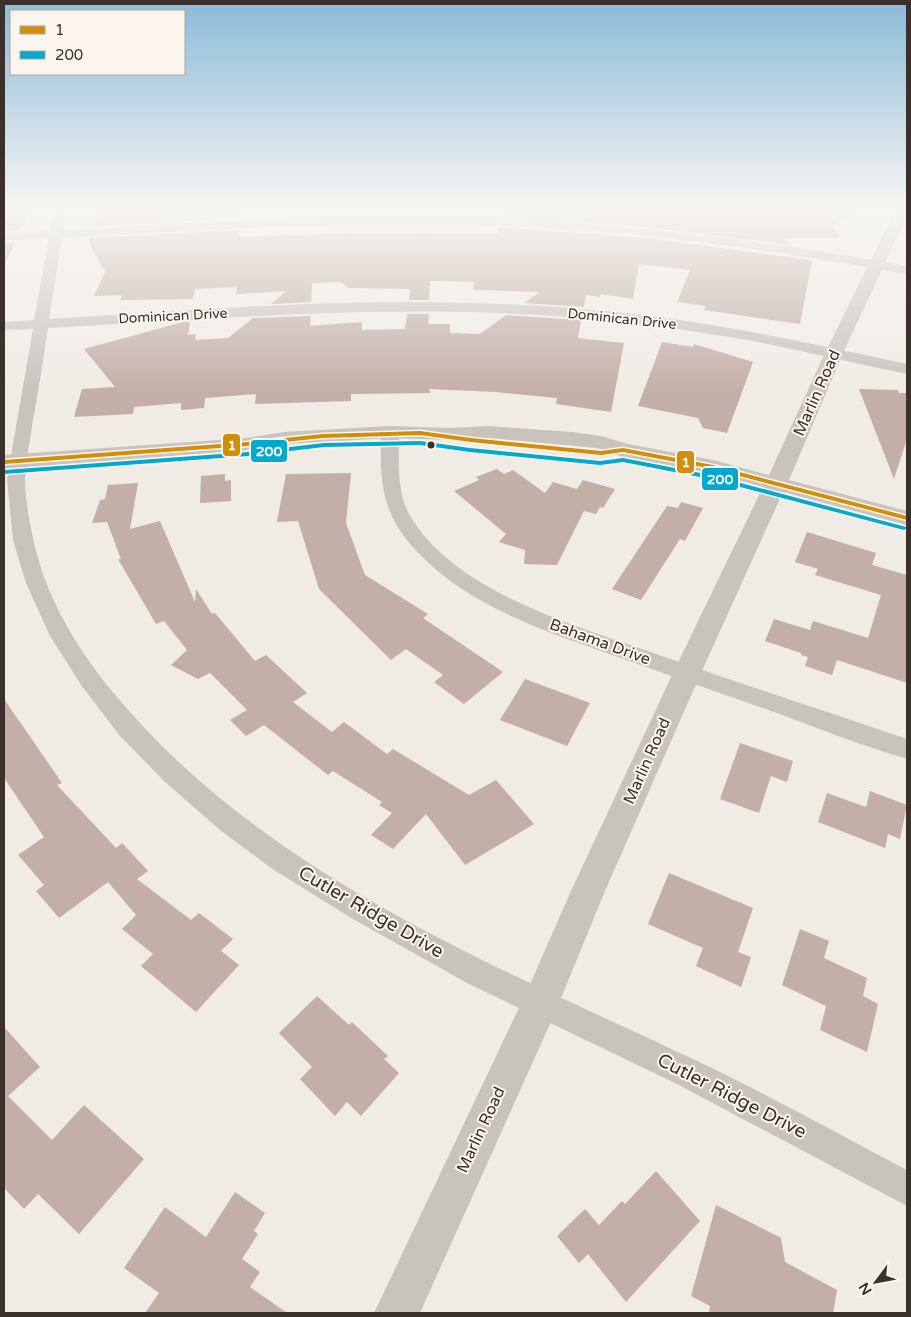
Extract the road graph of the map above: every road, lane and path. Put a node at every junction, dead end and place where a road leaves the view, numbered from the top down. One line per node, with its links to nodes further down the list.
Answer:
1 (49, 272): 3 (street, Cutler Ridge Drive)
2 (874, 272): 5 (street, Marlin Road)
3 (40, 324): 4 (street, Dominican Drive); 5 (street, Dominican Drive); 8 (street, Cutler Ridge Drive)
4 (4, 326)
5 (834, 353): 6 (street, Dominican Drive); 9 (street, Marlin Road)
6 (907, 369)
7 (390, 432): 8 (street); 9 (street); 11 (street, Bahama Drive)
8 (11, 456): 13 (street, Cutler Ridge Drive)
9 (776, 483): 10 (street); 11 (street, Marlin Road)
10 (907, 518)
11 (687, 673): 12 (street, Bahama Drive); 13 (street, Marlin Road)
12 (907, 749)
13 (540, 1002): 14 (street, Cutler Ridge Drive); 15 (street, Marlin Road)
14 (907, 1189)
15 (397, 1313)

